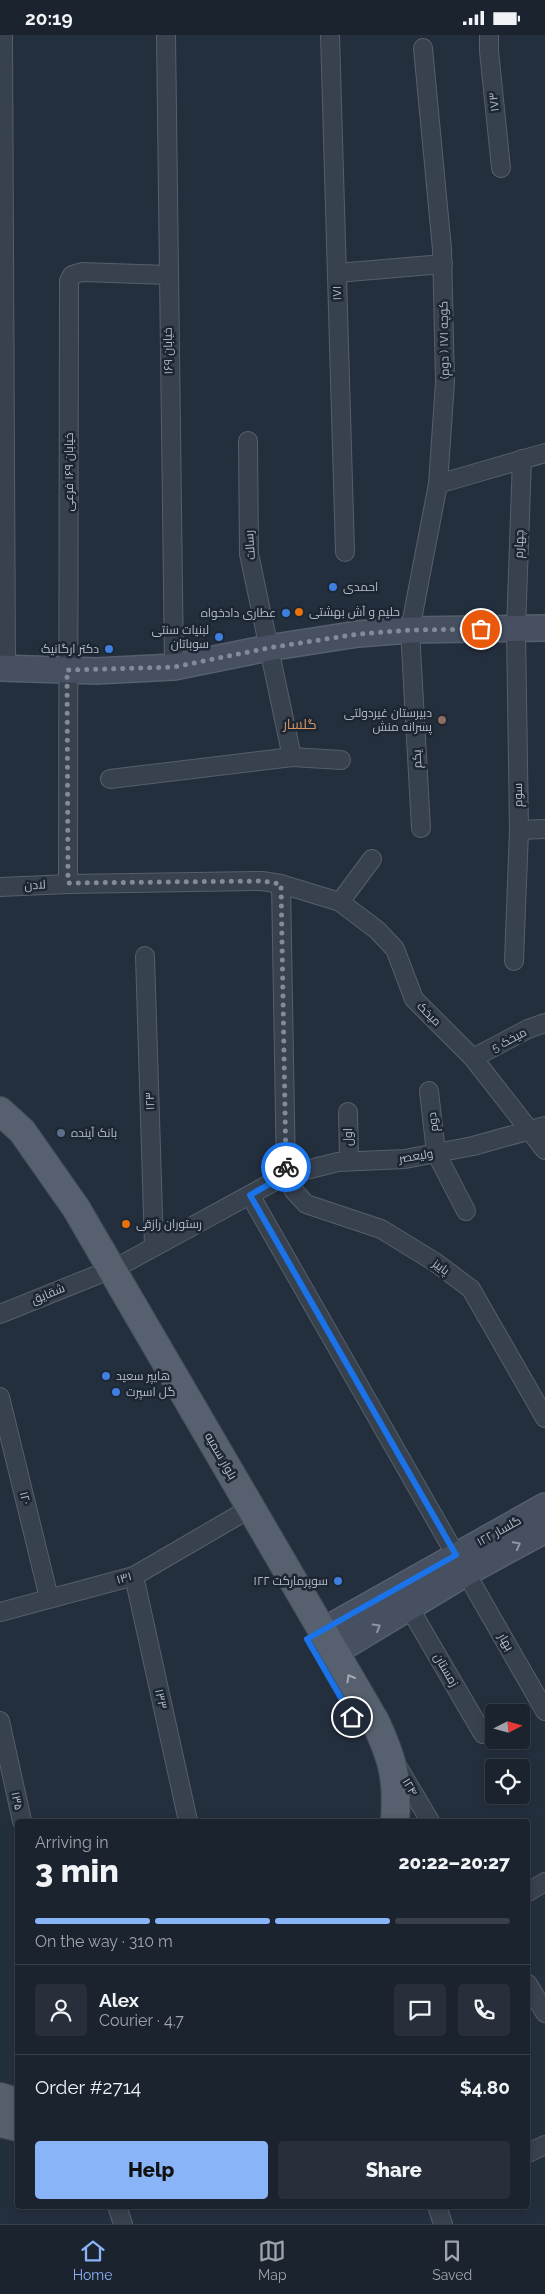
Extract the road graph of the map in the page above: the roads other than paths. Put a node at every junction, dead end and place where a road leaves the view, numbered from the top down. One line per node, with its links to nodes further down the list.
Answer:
1 (3, 35): 20 (street)
2 (166, 35): 9 (street, خیابان ۱۶۹)
3 (330, 35): 8 (street, ۱۷۱)
4 (489, 35): 6 (street, ۱۷۳)
5 (423, 48): 7 (street, کوچه ۱۷۱ ( دوم))
6 (501, 168)
7 (443, 264): 8 (street); 13 (street, کوچه ۱۷۱ ( دوم))
8 (337, 273): 14 (street, ۱۷۱)
9 (168, 275): 19 (street, خیابان ۱۶۹); 21 (street, خیابان ۱۶۹ فرعی)
10 (248, 441): 18 (street, رسالت)
11 (545, 453): 12 (street)
12 (522, 459): 13 (street); 16 (street, چهارم)
13 (438, 484): 17 (street, کوچه ۱۷۱ ( دوم))
14 (345, 552)
15 (545, 628): 16 (main road)
16 (516, 629): 17 (main road); 27 (street, سوم)
17 (410, 630): 18 (main road); 25 (street, یکم)
18 (268, 648): 19 (main road); 22 (street, رسالت)
19 (174, 667): 21 (main road)
20 (3, 668): 21 (main road)
21 (67, 670): 29 (street, خیابان ۱۶۹ فرعی)
22 (292, 757): 23 (street); 24 (street)
23 (341, 760)
24 (110, 779)
25 (421, 828)
26 (545, 829): 27 (street)
27 (519, 830): 34 (street, سوم)
28 (372, 859): 32 (street)
29 (68, 883): 30 (street, لادن); 31 (street, لادن)
30 (281, 884): 32 (street, میخک); 45 (street)
31 (0, 887)
32 (340, 901): 36 (street, میخک)
33 (146, 956): 48 (street, ۱۲۳)
34 (514, 961)
35 (545, 1023): 36 (street, میخک 5)
36 (473, 1058): 40 (street, میخک)
37 (429, 1091): 43 (street, دوم)
38 (0, 1111): 49 (main road, بلوار سمیه)
39 (348, 1112): 44 (street, اول)
40 (538, 1128): 42 (street, میخک); 43 (street, ولیعصر)
41 (0, 1133): 49 (main road, بلوار سمیه)
42 (545, 1150)
43 (436, 1153): 44 (street, ولیعصر); 47 (street)
44 (348, 1161): 45 (street, ولیعصر)
45 (286, 1175): 46 (street); 52 (street, پاییز)
46 (250, 1195): 48 (street); 57 (street, بهار)
47 (466, 1211)
48 (154, 1247): 49 (street)
49 (104, 1272): 50 (street, شقایق); 53 (main road, بلوار سمیه)
50 (0, 1314)
51 (0, 1397): 59 (street, ۱۲۰)
52 (545, 1419)
53 (198, 1434): 55 (main road, بلوار سمیه); 62 (main road, بلوار سمیه)
54 (545, 1506): 57 (main road, گلسار ۱۲۲)
55 (238, 1516): 58 (street, ۱۳۱); 62 (main road, بلوار سمیه)
56 (545, 1530): 57 (main road, گلسار ۱۲۲, one-way to 56)
57 (461, 1564): 60 (main road, گلسار ۱۲۲); 62 (main road, گلسار ۱۲۲); 63 (street, بهار)
58 (134, 1576): 59 (street, ۱۳۱); 68 (street, ۱۳۳)
59 (49, 1598): 61 (street, ۱۳۱)
60 (410, 1607): 62 (main road, گلسار ۱۲۲, one-way to 60); 65 (street, زمستان)
61 (0, 1612)
62 (321, 1646): 66 (main road, بلوار سمیه, one-way to 62); 69 (main road, بلوار سمیه)
63 (545, 1711)
64 (0, 1721): 67 (street, ۱۳۵)
65 (483, 1734)
66 (390, 1753): 70 (main road, بلوار سمیه); 71 (street, ۱۲۴)
67 (22, 1819)
68 (188, 1819)
69 (378, 1819)
70 (395, 1819)
71 (429, 1819)
72 (545, 1882): 73 (street)
73 (530, 1891)
74 (530, 1987): 75 (street)
75 (545, 2013)
76 (0, 2097): 77 (main road)
77 (15, 2101)
78 (0, 2123): 79 (main road)
79 (15, 2126)
80 (545, 2145): 81 (street)
81 (530, 2152)
82 (118, 2209): 84 (street)
83 (437, 2209): 85 (street)
84 (123, 2224)
85 (443, 2224)

